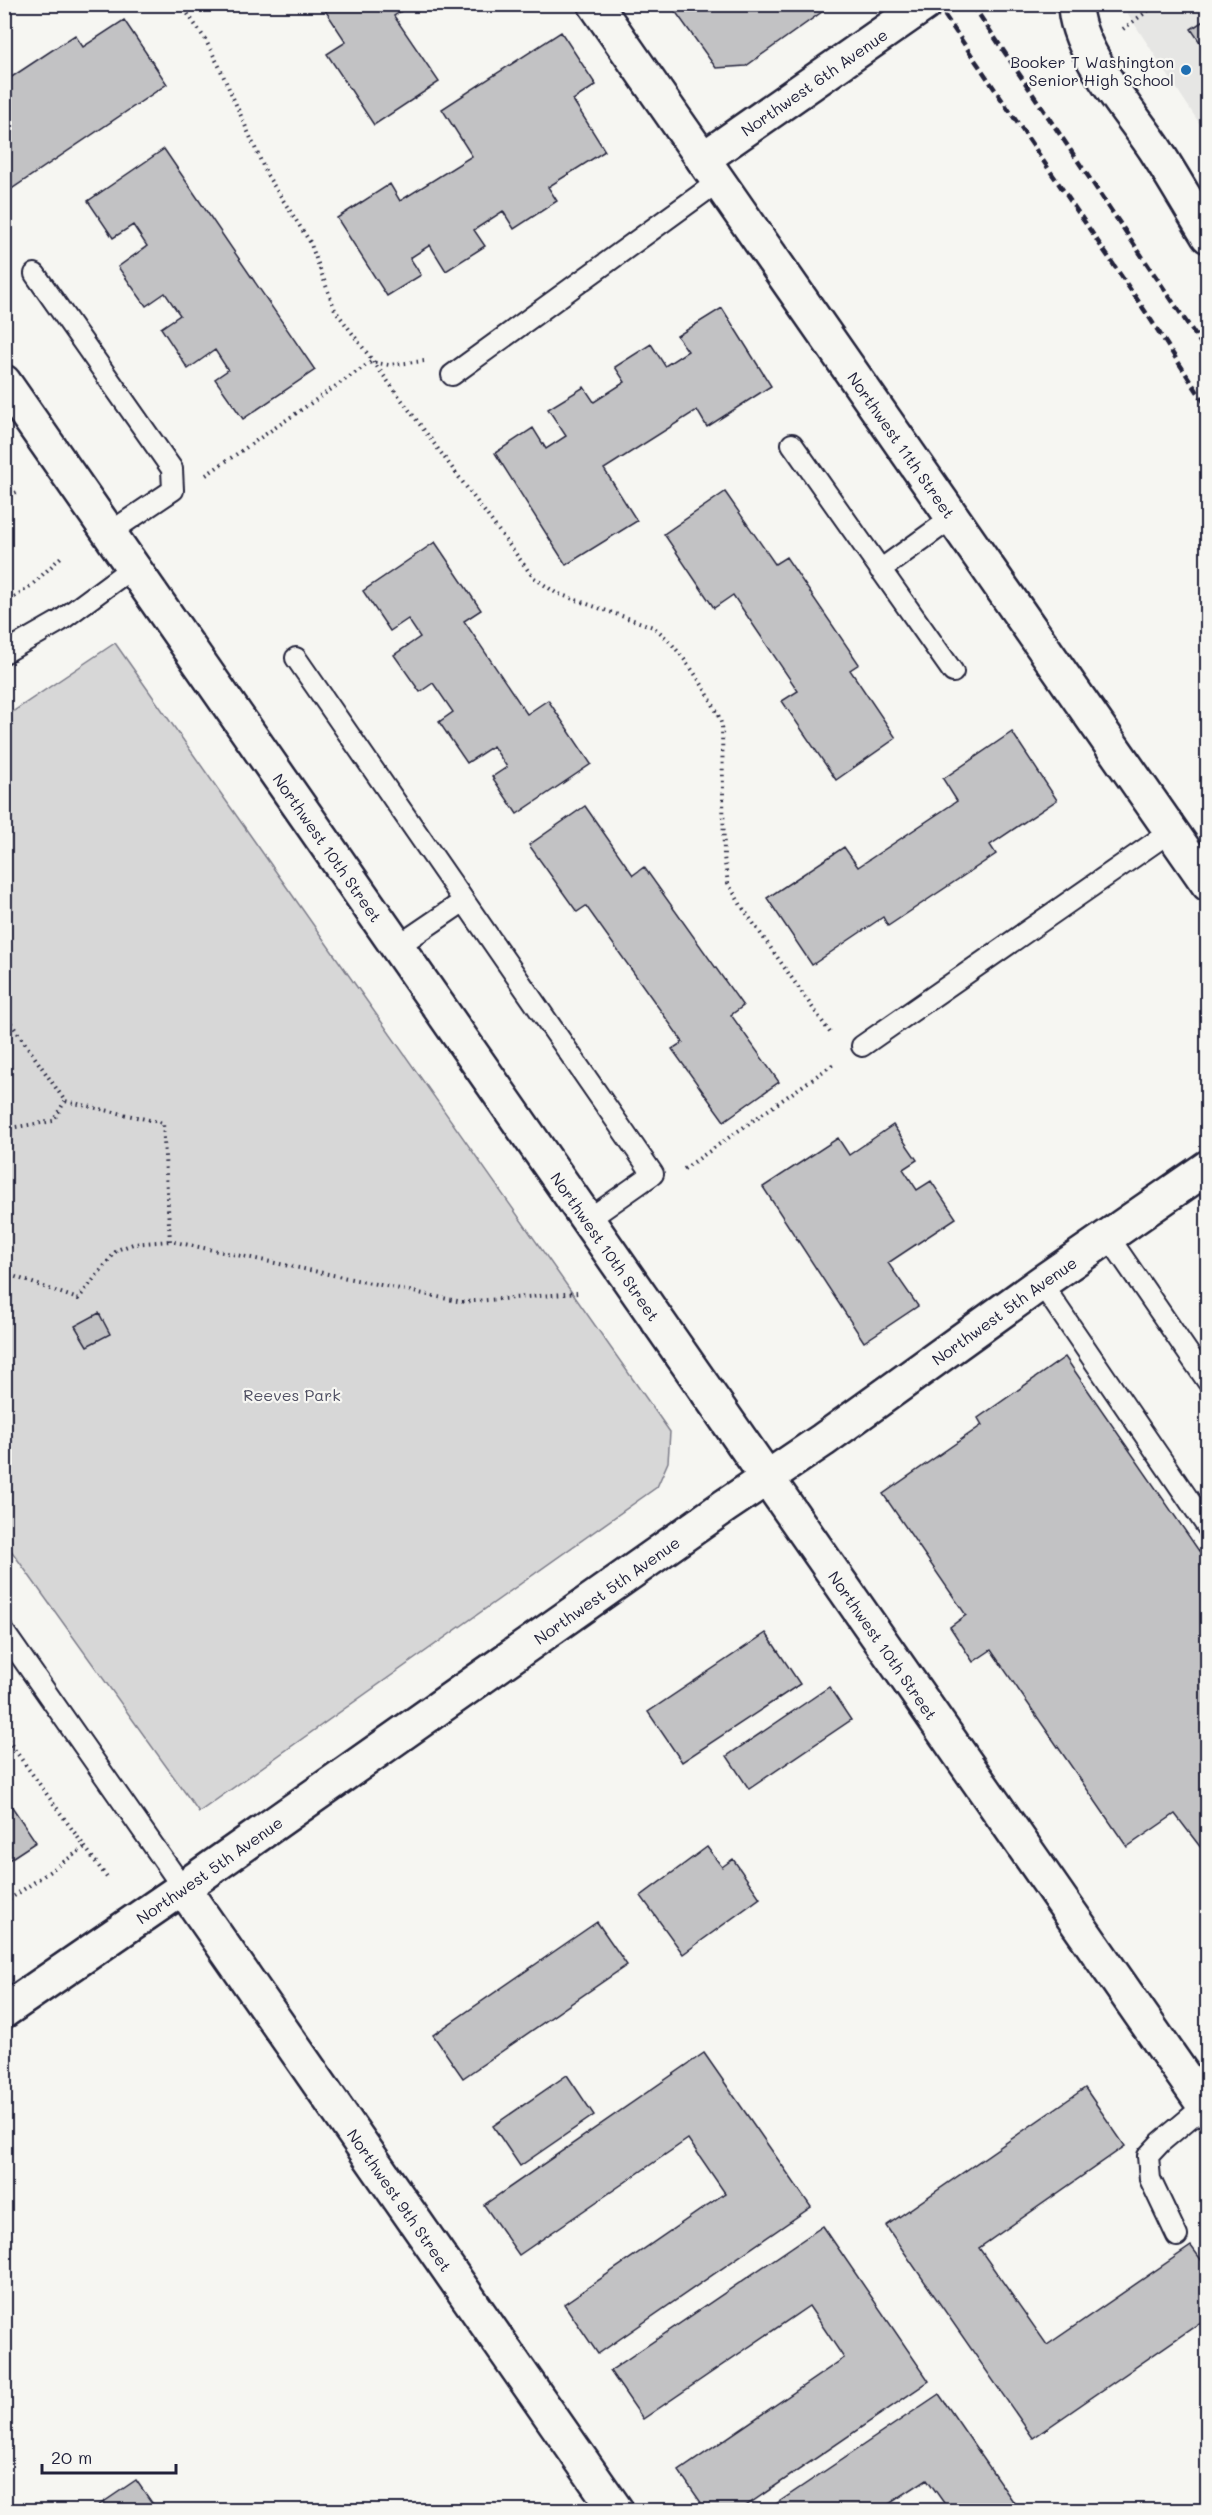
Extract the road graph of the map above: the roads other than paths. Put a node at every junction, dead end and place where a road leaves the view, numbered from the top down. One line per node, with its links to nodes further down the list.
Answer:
1 (595, 4): 4 (street, Northwest 11th Street)
2 (925, 4): 4 (street, Northwest 6th Avenue)
3 (1075, 4): 5 (street)
4 (711, 170): 7 (lane); 10 (street, Northwest 11th Street)
5 (1208, 236)
6 (35, 274): 11 (lane)
7 (452, 375)
8 (4, 382): 11 (street, Northwest 10th Street)
9 (792, 444): 13 (lane)
10 (952, 518): 13 (lane); 17 (street, Northwest 11th Street)
11 (109, 533): 12 (street, Northwest 10th Street)
12 (133, 567): 14 (lane); 20 (street, Northwest 10th Street)
13 (880, 570): 16 (lane)
14 (4, 653)
15 (296, 657): 19 (lane)
16 (953, 672)
17 (1171, 831): 18 (street, Northwest 11th Street); 21 (lane)
18 (1208, 884)
19 (464, 901): 20 (lane); 23 (lane)
20 (398, 946): 23 (street, Northwest 10th Street)
21 (862, 1046)
22 (1208, 1167): 24 (street, Northwest 5th Avenue)
23 (589, 1219): 27 (street, Northwest 10th Street)
24 (1108, 1236): 25 (street, Northwest 5th Avenue); 26 (lane)
25 (1041, 1283): 27 (street, Northwest 5th Avenue); 28 (lane)
26 (1208, 1382)
27 (767, 1477): 30 (street, Northwest 5th Avenue); 32 (street, Northwest 10th Street)
28 (1208, 1528)
29 (4, 1632): 30 (lane)
30 (183, 1888): 31 (street, Northwest 5th Avenue); 34 (street, Northwest 9th Street)
31 (4, 2011)
32 (1206, 2109): 33 (lane)
33 (1176, 2236)
34 (616, 2511)

